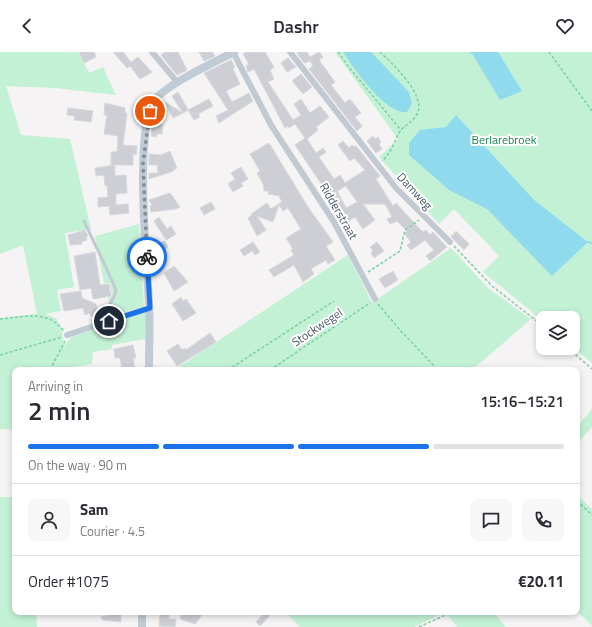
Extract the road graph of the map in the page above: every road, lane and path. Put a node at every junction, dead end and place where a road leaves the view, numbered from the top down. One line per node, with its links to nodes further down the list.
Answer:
1 (152, 52): 7 (street)
2 (234, 52): 7 (street); 14 (street, Ridderstraat)
3 (290, 52): 10 (street, Damweg)
4 (338, 52): 9 (path)
5 (380, 52): 9 (path)
6 (549, 52): 8 (path)
7 (178, 83): 17 (street)
8 (592, 111)
9 (401, 130): 10 (path)
10 (378, 165): 11 (street, Damweg)
11 (423, 216): 13 (street, Damweg); 14 (path)
12 (84, 221): 19 (lane)
13 (450, 242): 20 (path)
14 (362, 276): 15 (street, Ridderstraat)
15 (375, 300): 27 (path, Stockwegel); 28 (path)
16 (334, 301): 26 (path)
17 (150, 308): 19 (street); 25 (street)
18 (0, 320): 21 (path)
19 (109, 321): 21 (street)
20 (536, 321)
21 (67, 336): 22 (path); 24 (path)
22 (0, 355)
23 (576, 355): 29 (path)
24 (52, 367)
25 (149, 367)
26 (233, 367)
27 (274, 367)
28 (435, 367)
29 (592, 368)
30 (580, 504): 31 (path)
31 (592, 516)
32 (142, 615): 34 (street)
33 (445, 615): 35 (path)
34 (142, 627)
35 (419, 627)

